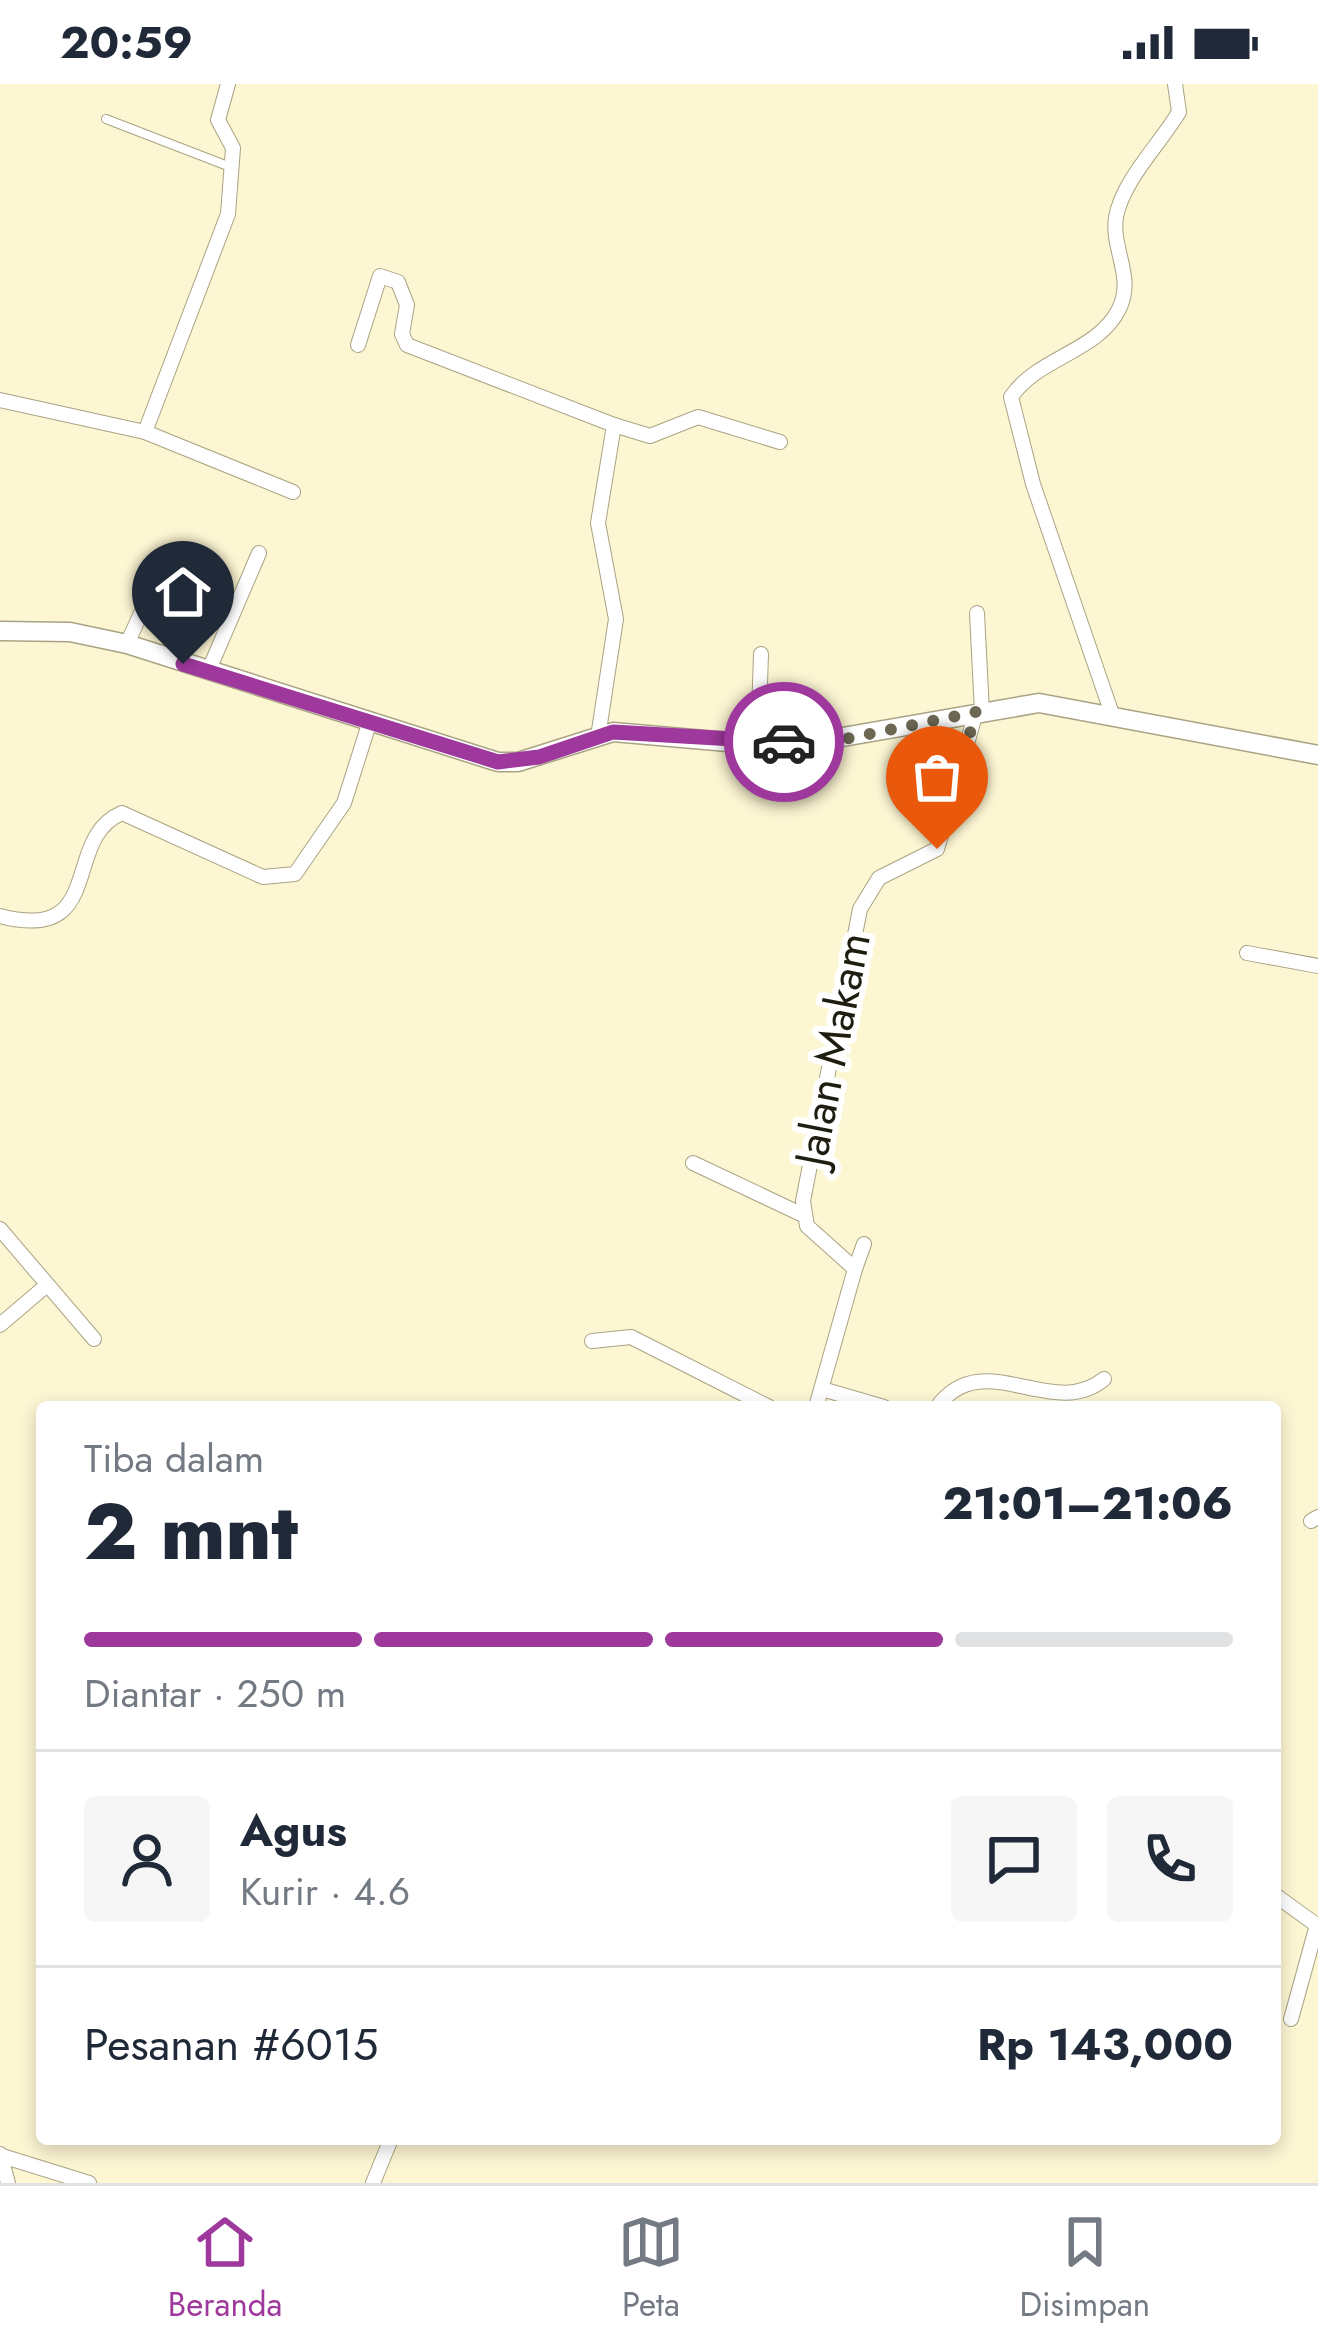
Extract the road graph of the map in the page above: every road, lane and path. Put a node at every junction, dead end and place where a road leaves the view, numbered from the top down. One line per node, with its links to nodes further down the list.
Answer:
1 (229, 84): 4 (street)
2 (1175, 84): 19 (street)
3 (106, 119): 4 (lane)
4 (235, 169): 8 (street)
5 (358, 345): 7 (street)
6 (0, 400): 8 (street)
7 (614, 425): 9 (street); 21 (street)
8 (145, 432): 10 (street)
9 (780, 442)
10 (293, 493)
11 (259, 553): 17 (street)
12 (163, 567): 15 (street)
13 (977, 613): 18 (street, Jalan Makam)
14 (0, 631): 15 (street)
15 (127, 644): 17 (street)
16 (761, 654): 22 (street)
17 (208, 672): 20 (street)
18 (979, 712): 19 (street); 22 (street); 29 (street, Jalan Makam)
19 (1112, 714): 23 (street)
20 (369, 724): 21 (street); 24 (street)
21 (598, 737): 22 (street)
22 (758, 743)
23 (1318, 755)
24 (6, 918): 25 (street)
25 (0, 932)
26 (1247, 953): 27 (street)
27 (1318, 966)
28 (693, 1163): 29 (street)
29 (803, 1215): 32 (street, Jalan Makam)
30 (0, 1229): 33 (street)
31 (865, 1244): 32 (street)
32 (855, 1269): 38 (street)
33 (46, 1286): 34 (street); 35 (street)
34 (0, 1324)
35 (94, 1339)
36 (592, 1341): 39 (street)
37 (1104, 1379): 42 (street)
38 (822, 1389): 40 (street); 41 (street)
39 (757, 1401)
40 (818, 1401)
41 (863, 1401)
42 (942, 1401)
43 (1281, 1899): 44 (street)
44 (1317, 1926): 45 (street)
45 (1291, 2019)
46 (389, 2145): 50 (street)
47 (1, 2155): 48 (street); 49 (street)
48 (8, 2183)
49 (89, 2183)
50 (374, 2183)

